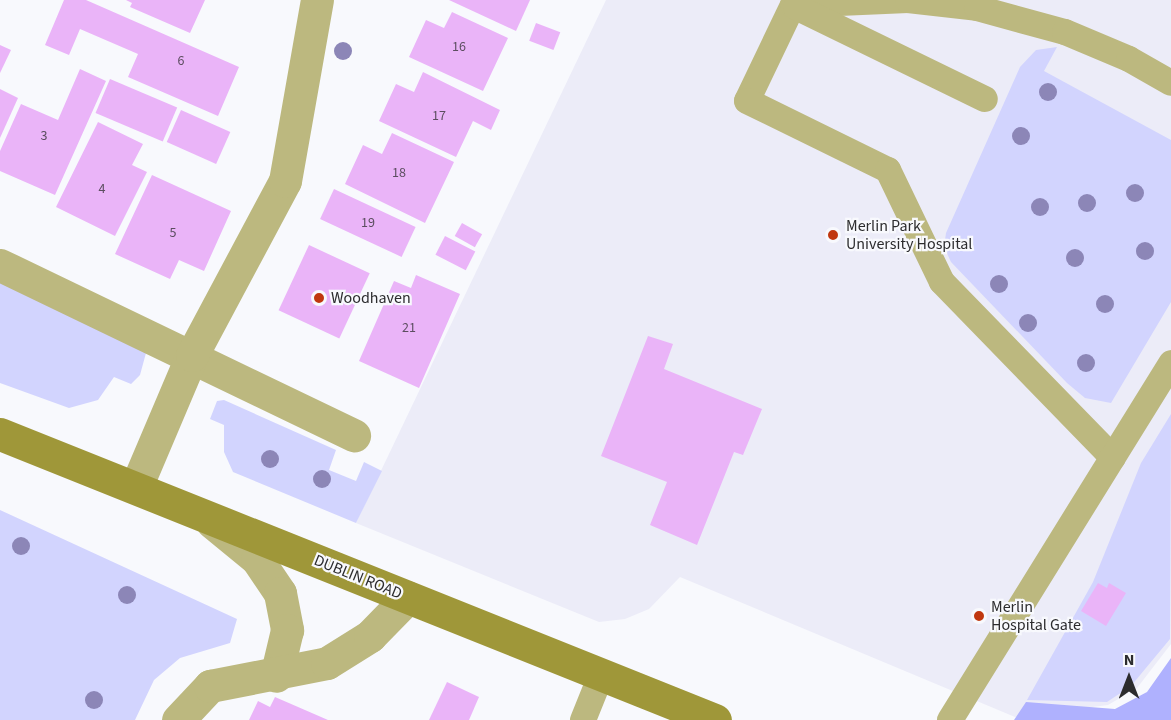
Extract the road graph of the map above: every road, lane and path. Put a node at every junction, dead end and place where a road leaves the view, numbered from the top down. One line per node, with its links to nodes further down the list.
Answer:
1 (317, 0): 6 (street)
2 (793, 5): 3 (lane); 4 (lane); 10 (lane)
3 (1171, 83)
4 (985, 99)
5 (0, 265): 6 (street)
6 (192, 355): 9 (street); 11 (street)
7 (1171, 363): 10 (lane)
8 (0, 434): 11 (main road, DUBLIN ROAD)
9 (354, 435)
10 (1113, 458): 19 (lane)
11 (136, 487): 12 (main road, DUBLIN ROAD)
12 (199, 512): 13 (main road, DUBLIN ROAD); 15 (street)
13 (408, 597): 14 (main road, DUBLIN ROAD); 15 (street)
14 (602, 673): 17 (lane); 18 (main road, DUBLIN ROAD)
15 (276, 676): 16 (street)
16 (178, 720)
17 (583, 720)
18 (716, 720)
19 (950, 720)

